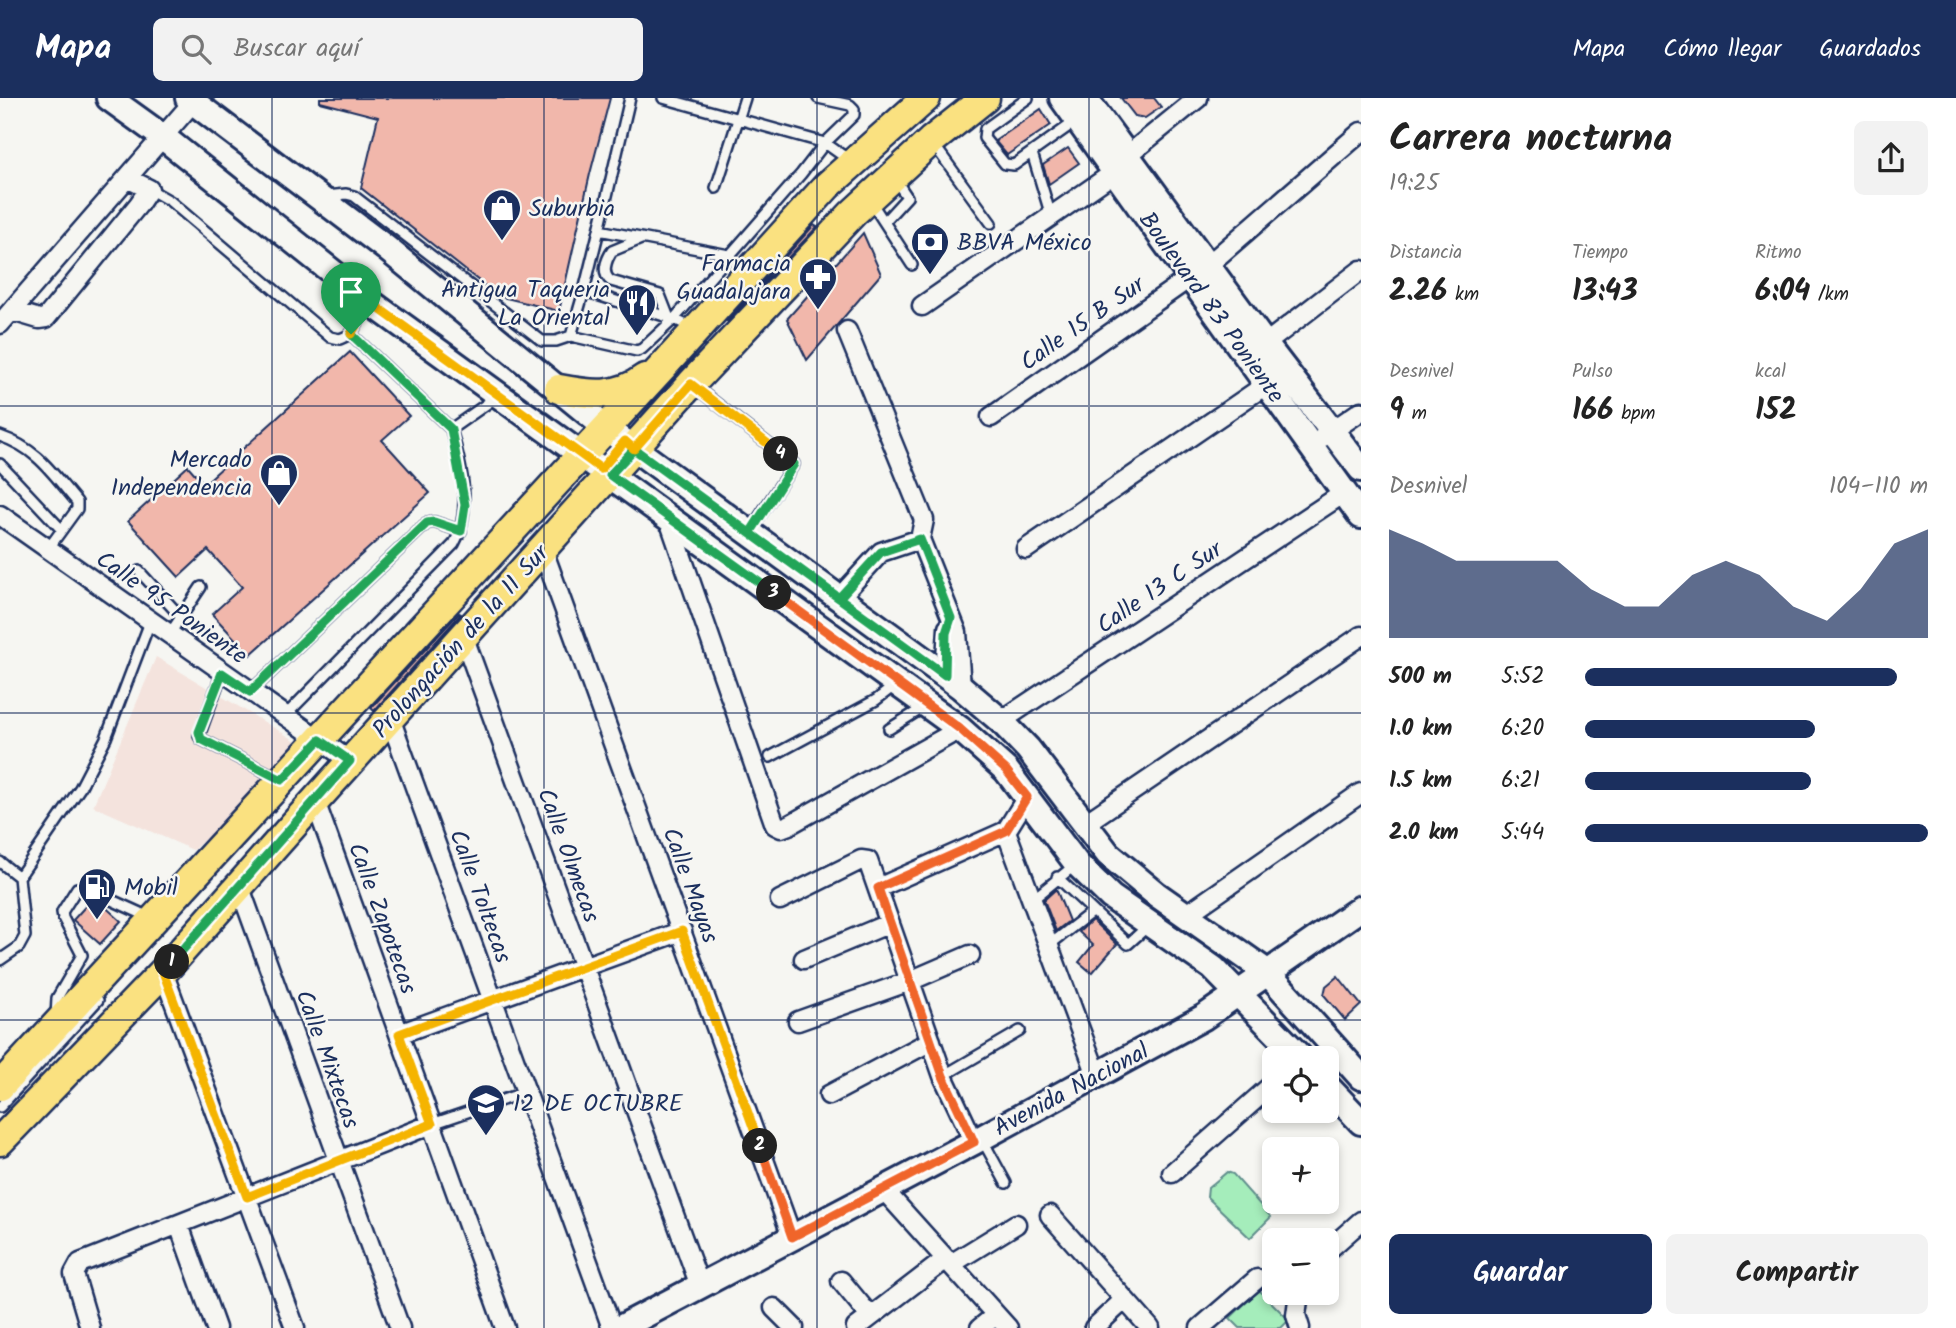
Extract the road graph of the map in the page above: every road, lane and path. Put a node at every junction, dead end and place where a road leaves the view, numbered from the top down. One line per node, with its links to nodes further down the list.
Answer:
1 (109, 98): 17 (main road)
2 (630, 98): 31 (lane)
3 (663, 98): 15 (lane)
4 (745, 98): 15 (lane)
5 (818, 98): 19 (lane)
6 (926, 98): 21 (main road)
7 (932, 98): 57 (lane)
8 (970, 98): 57 (lane)
9 (1028, 98): 13 (lane)
10 (1062, 98): 14 (main road, Boulevard 83 Poniente)
11 (1198, 98): 22 (street)
12 (191, 100): 17 (street); 33 (main road)
13 (996, 106): 18 (main road); 20 (lane)
14 (1081, 109): 20 (lane); 22 (main road, Boulevard 83 Poniente)
15 (739, 119): 19 (lane); 25 (lane)
16 (1361, 132): 37 (street, Calle 15 B Sur)
17 (163, 137): 24 (street); 39 (main road)
18 (931, 141): 23 (main road); 30 (lane)
19 (825, 143): 21 (lane); 34 (lane)
20 (1031, 153): 28 (lane)
21 (852, 163): 42 (main road)
22 (1121, 164): 28 (street); 37 (main road, Boulevard 83 Poniente)
23 (892, 176): 27 (main road); 29 (lane)
24 (127, 178): 26 (street); 41 (street)
25 (716, 188)
26 (149, 189): 41 (street); 44 (lane)
27 (868, 198): 29 (lane); 48 (main road)
28 (1052, 218): 40 (street)
29 (885, 221): 35 (lane)
30 (991, 223)
31 (599, 230): 32 (lane); 38 (lane)
32 (643, 239): 34 (lane); 42 (lane)
33 (392, 240): 45 (lane); 50 (main road)
34 (729, 255): 42 (lane)
35 (912, 265)
36 (1361, 270): 46 (street)
37 (1199, 271): 46 (main road, Boulevard 83 Poniente); 49 (main road, Boulevard 83 Poniente); 53 (street, Calle 15 B Sur)
38 (584, 291): 42 (lane); 45 (lane)
39 (370, 302): 44 (lane); 51 (main road)
40 (922, 306)
41 (6, 317)
42 (680, 322): 45 (lane); 47 (main road)
43 (847, 331): 69 (street)
44 (351, 334): 54 (lane)
45 (571, 336)
46 (1265, 344): 55 (main road, Boulevard 83 Poniente)
47 (667, 362): 50 (main road); 57 (main road)
48 (691, 384): 57 (main road); 68 (lane)
49 (1267, 384): 58 (main road, Boulevard 83 Poniente); 71 (street)
50 (559, 389): 57 (main road)
51 (498, 396): 54 (lane); 60 (main road)
52 (1361, 411): 55 (street)
53 (990, 417)
54 (451, 429): 67 (lane)
55 (1332, 431): 58 (street); 61 (main road, Boulevard 83 Poniente)
56 (0, 436): 66 (lane)
57 (620, 438): 60 (main road, Prolongación de la 11 Sur); 68 (main road)
58 (1311, 445): 62 (main road, Boulevard 83 Poniente)
59 (0, 464): 66 (lane)
60 (595, 465): 65 (main road); 72 (main road, Prolongación de la 11 Sur); 74 (lane); 92 (main road, Prolongación de la 11 Sur)
61 (1361, 470)
62 (1344, 493): 64 (main road, Boulevard 83 Poniente); 89 (street, Calle 13 C Sur)
63 (0, 515): 70 (street, Calle 95 Poniente)
64 (1361, 516)
65 (668, 517): 84 (main road); 91 (street)
66 (61, 529): 70 (lane)
67 (461, 531): 85 (lane); 87 (lane)
68 (750, 533): 76 (main road)
69 (920, 539): 76 (street); 83 (street)
70 (48, 549): 78 (street, Calle 95 Poniente)
71 (1026, 549)
72 (543, 550): 81 (main road, Prolongación de la 11 Sur); 113 (street, Calle Mayas)
73 (139, 571): 77 (lane)
74 (486, 573)
75 (201, 587): 77 (lane)
76 (839, 598): 83 (main road)
77 (181, 617): 79 (lane)
78 (150, 622): 79 (street, Calle 95 Poniente); 102 (lane)
79 (169, 635): 82 (street, Calle 95 Poniente)
80 (1361, 636): 98 (street)
81 (464, 638): 88 (main road, Prolongación de la 11 Sur); 118 (street, Calle Olmecas)
82 (222, 673): 85 (street, Calle 95 Poniente); 94 (lane)
83 (953, 681): 89 (main road)
84 (898, 683): 86 (main road); 93 (lane)
85 (250, 692): 87 (street, Calle 95 Poniente)
86 (928, 705): 90 (lane); 91 (main road)
87 (285, 716): 92 (street, Calle 95 Poniente)
88 (390, 718): 92 (main road, Prolongación de la 11 Sur); 124 (street, Calle Toltecas)
89 (1001, 721): 98 (main road)
90 (889, 729)
91 (960, 729): 96 (main road)
92 (334, 750): 94 (main road, Prolongación de la 11 Sur); 97 (main road, Prolongación de la 11 Sur); 142 (lane)
93 (770, 757)
94 (282, 780): 110 (main road, Prolongación de la 11 Sur)
95 (1361, 793): 109 (street)
96 (1027, 797): 99 (street); 101 (main road)
97 (315, 801): 103 (main road, Prolongación de la 11 Sur); 128 (street, Calle Zapotecas)
98 (1084, 824): 109 (main road)
99 (1006, 831): 104 (street); 106 (street)
100 (0, 862): 102 (lane)
101 (1067, 871): 106 (lane); 108 (lane); 112 (main road)
102 (19, 877): 117 (lane)
103 (239, 885): 119 (main road, Prolongación de la 11 Sur); 145 (street, Calle Mixtecas)
104 (878, 888): 105 (street); 111 (street)
105 (780, 900)
106 (1031, 900): 114 (street)
107 (1361, 908): 120 (main road, Avenida Nacional)
108 (1093, 911): 112 (lane); 114 (lane)
109 (1186, 915): 120 (main road)
110 (154, 919): 126 (main road, Prolongación de la 11 Sur); 126 (lane)
111 (890, 923): 116 (street); 121 (street)
112 (1150, 925): 122 (main road)
113 (682, 931): 118 (street); 154 (street, Calle Mayas)
114 (1048, 946): 132 (street)
115 (970, 955): 121 (street)
116 (804, 959)
117 (0, 960)
118 (583, 967): 124 (street); 159 (street, Calle Olmecas)
119 (163, 972): 144 (main road, Prolongación de la 11 Sur); 149 (street)
120 (1266, 972): 122 (main road, Avenida Nacional); 131 (main road)
121 (910, 981): 125 (street); 129 (street)
122 (1238, 992): 130 (main road); 132 (main road, Avenida Nacional)
123 (101, 996): 139 (lane)
124 (493, 1000): 128 (street); 135 (street, Calle Toltecas)
125 (798, 1021)
126 (57, 1024): 134 (main road, Prolongación de la 11 Sur)
127 (1020, 1031): 133 (lane)
128 (399, 1034): 141 (street, Calle Zapotecas)
129 (931, 1041): 133 (street); 137 (street)
130 (1290, 1046)
131 (1358, 1068)
132 (1097, 1075): 143 (main road, Avenida Nacional)
133 (943, 1076): 143 (street)
134 (0, 1086)
135 (527, 1092): 141 (lane); 170 (street, Calle Toltecas)
136 (1262, 1094): 146 (street)
137 (829, 1095)
138 (1339, 1099): 140 (main road)
139 (0, 1107)
140 (1361, 1122)
141 (432, 1124): 145 (street); 169 (street, Calle Zapotecas)
142 (0, 1130)
143 (977, 1139): 147 (lane); 148 (main road, Avenida Nacional)
144 (0, 1141)
145 (339, 1161): 149 (street); 168 (street, Calle Mixtecas)
146 (1172, 1173)
147 (1006, 1183)
148 (883, 1189): 154 (main road, Avenida Nacional); 156 (street)
149 (247, 1197): 153 (street); 167 (street)
150 (1050, 1214): 160 (street)
151 (1361, 1221): 155 (street)
152 (1016, 1224): 156 (street)
153 (180, 1225): 165 (street); 166 (street)
154 (792, 1237): 159 (main road, Avenida Nacional)
155 (1339, 1240)
156 (948, 1261): 163 (street); 164 (street)
157 (1257, 1279): 176 (street)
158 (841, 1281): 164 (street)
159 (700, 1286): 171 (main road, Avenida Nacional)
160 (1124, 1300): 174 (street); 175 (street)
161 (1297, 1305): 177 (street)
162 (774, 1308): 172 (street)
163 (1002, 1321): 173 (street)
164 (863, 1322)
165 (90, 1328)
166 (216, 1328)
167 (295, 1328)
168 (400, 1328)
169 (505, 1328)
170 (612, 1328)
171 (620, 1328)
172 (794, 1328)
173 (980, 1328)
174 (1094, 1328)
175 (1150, 1328)
176 (1200, 1328)
177 (1300, 1328)

